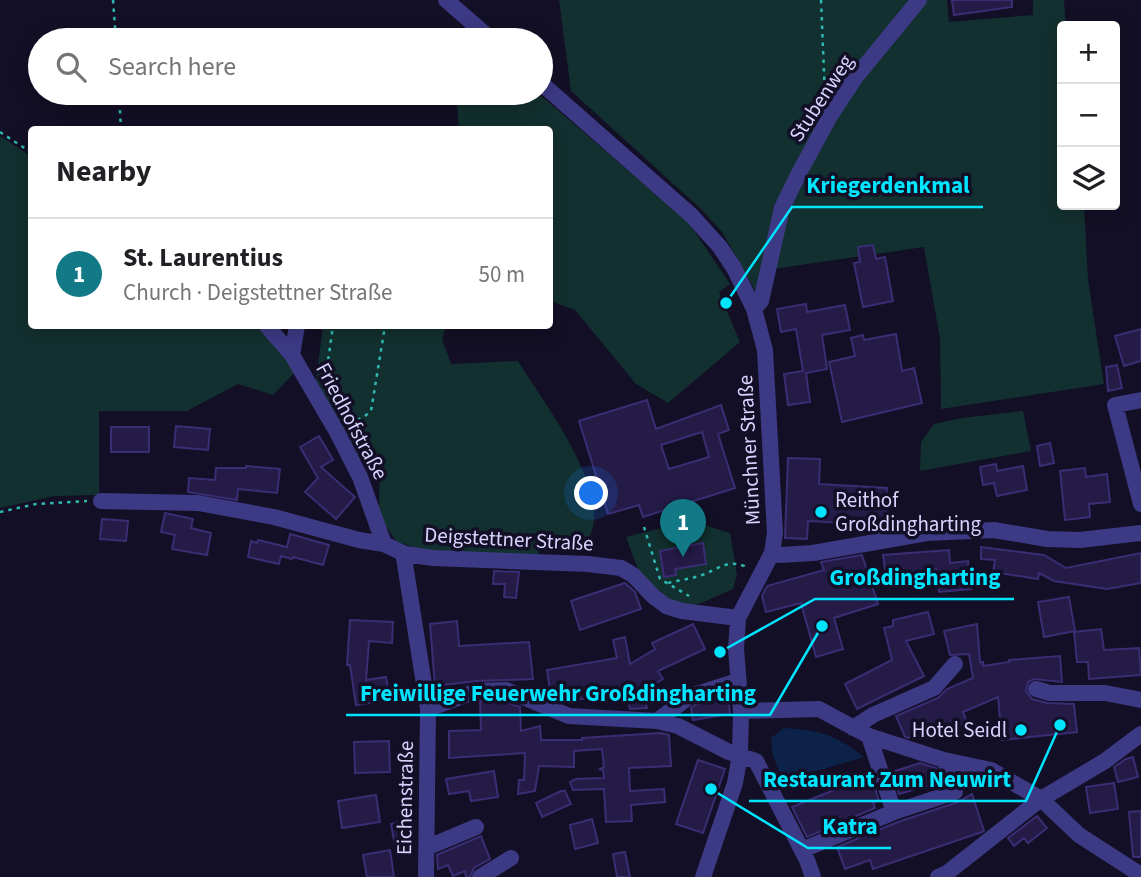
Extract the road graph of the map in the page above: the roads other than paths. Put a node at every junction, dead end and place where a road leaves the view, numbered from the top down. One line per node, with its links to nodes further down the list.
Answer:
1 (446, 0): 3 (street)
2 (919, 0): 5 (street, Stubenweg)
3 (478, 28)
4 (553, 94): 5 (street, Münchner Straße)
5 (754, 309): 14 (street, Münchner Straße)
6 (270, 329): 8 (street, Friedhofstraße)
7 (296, 329): 8 (street)
8 (292, 355): 13 (street, Friedhofstraße)
9 (1141, 400): 11 (street)
10 (101, 501): 13 (street, Deigstettner Straße)
11 (1141, 504)
12 (1141, 533): 14 (street)
13 (384, 544): 15 (street, Deigstettner Straße)
14 (772, 553): 16 (street, Münchner Straße)
15 (405, 554): 16 (street, Deigstettner Straße); 21 (street, Eichenstraße)
16 (738, 618): 18 (street, Münchner Straße)
17 (955, 664): 24 (street)
18 (737, 681): 22 (street, Münchner Straße); 23 (street)
19 (1037, 689): 20 (street)
20 (1141, 700)
21 (428, 709): 23 (street); 34 (street, Eichenstraße)
22 (741, 711): 24 (street); 27 (street, Münchner Straße)
23 (657, 721): 27 (street)
24 (853, 728): 26 (street)
25 (1141, 734): 31 (street)
26 (869, 736): 28 (street); 32 (street)
27 (740, 755): 29 (street, Münchner Straße); 30 (street)
28 (944, 760): 31 (street); 32 (street)
29 (735, 783): 30 (street); 40 (street, Münchner Straße)
30 (768, 785): 35 (street)
31 (1041, 799): 37 (street); 42 (street)
32 (894, 812): 35 (street)
33 (476, 827): 34 (street)
34 (425, 848): 38 (street, Eichenstraße)
35 (802, 850): 41 (street)
36 (511, 858): 39 (street)
37 (1141, 875)
38 (426, 877)
39 (481, 877)
40 (703, 877)
41 (813, 877)
42 (938, 877)

